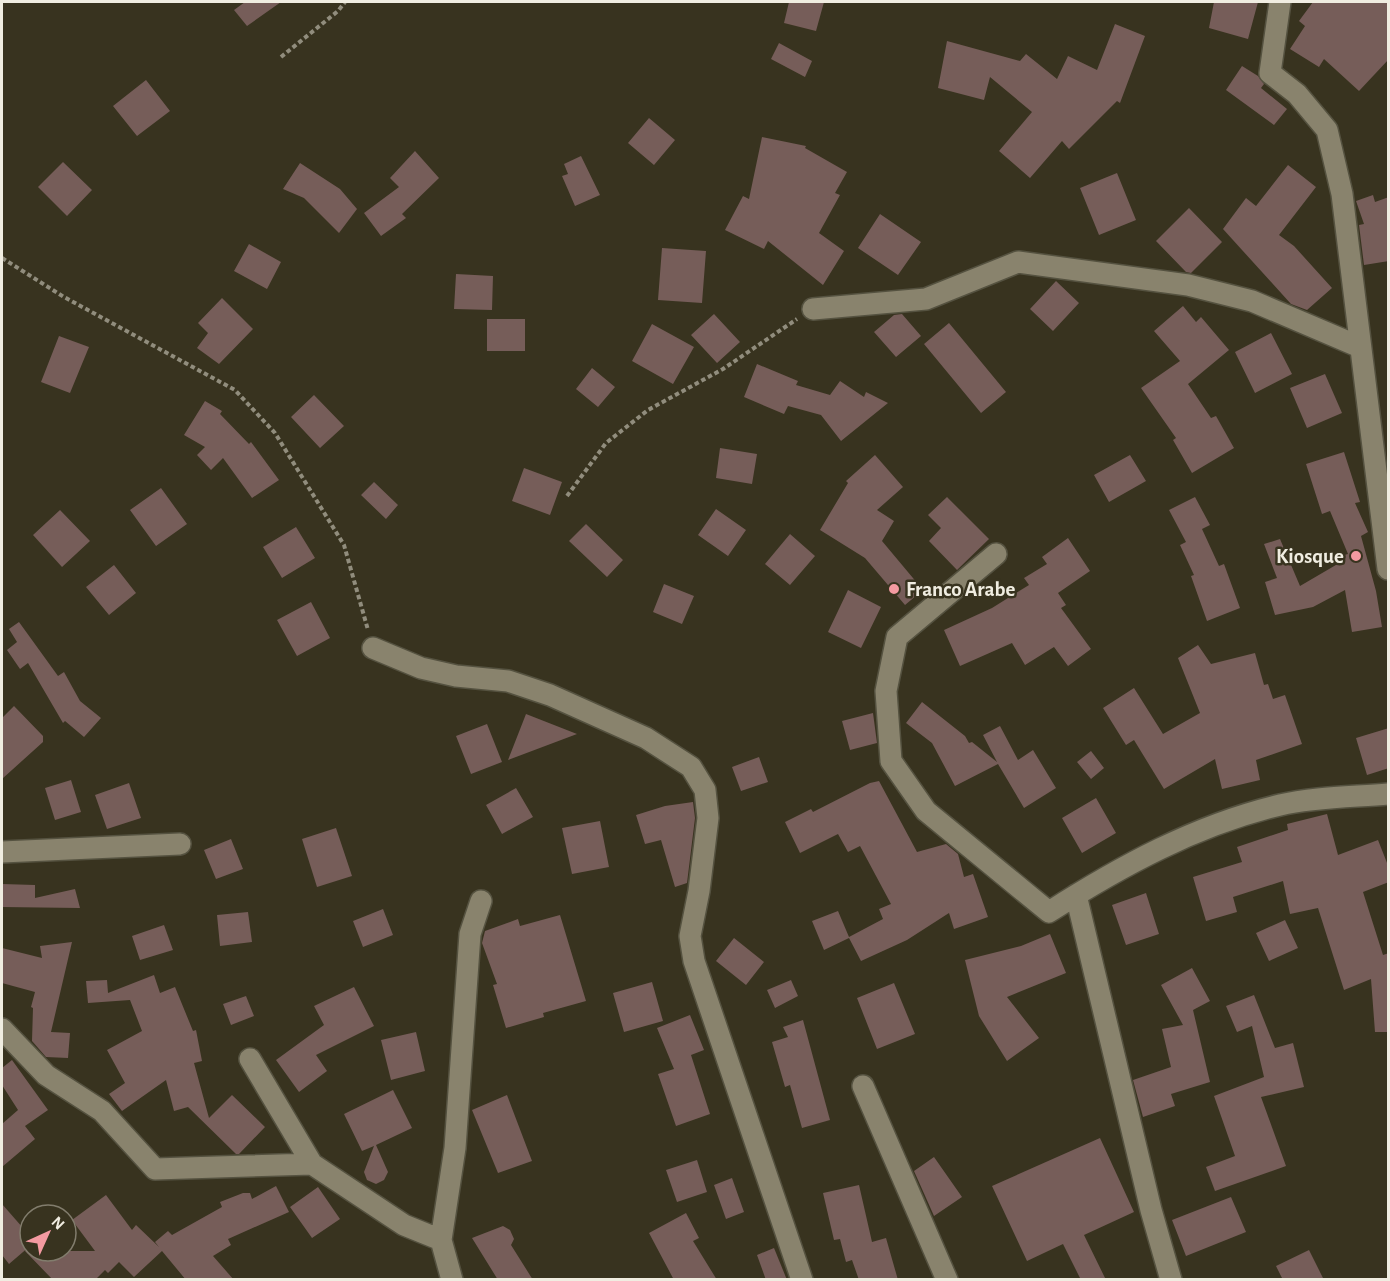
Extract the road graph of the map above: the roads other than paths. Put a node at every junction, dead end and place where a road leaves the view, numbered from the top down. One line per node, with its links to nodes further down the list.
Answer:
1 (1280, 2): 3 (street)
2 (813, 309): 3 (street)
3 (1360, 347): 5 (street)
4 (996, 554): 10 (street)
5 (1389, 569)
6 (373, 648): 18 (street)
7 (1389, 794): 10 (street)
8 (180, 844): 9 (street)
9 (2, 852)
10 (1076, 895): 20 (street)
11 (481, 901): 16 (street)
12 (2, 1029): 15 (street)
13 (250, 1059): 15 (street)
14 (862, 1086): 19 (street)
15 (312, 1164): 16 (street)
16 (441, 1240): 17 (street)
17 (452, 1280)
18 (802, 1280)
19 (947, 1280)
20 (1171, 1280)

